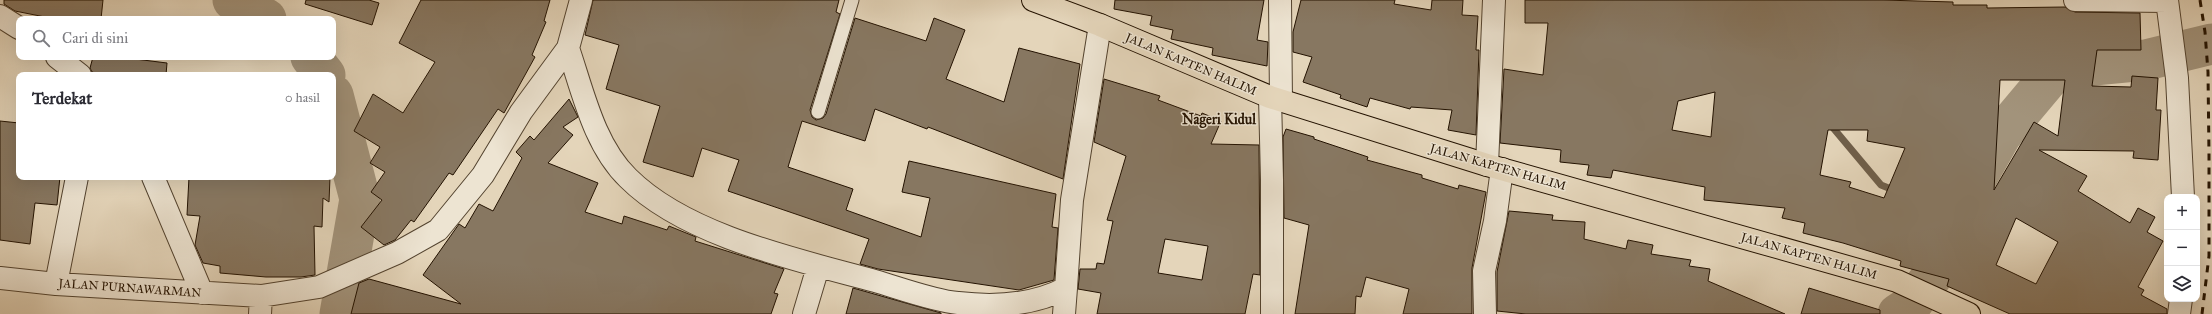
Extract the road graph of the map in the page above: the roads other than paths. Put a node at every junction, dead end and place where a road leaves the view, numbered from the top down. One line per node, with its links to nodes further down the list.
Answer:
1 (581, 0): 11 (street)
2 (852, 0): 15 (lane)
3 (1033, 0): 9 (main road, JALAN KAPTEN HALIM)
4 (1280, 0): 14 (street)
5 (1494, 0): 16 (street)
6 (2075, 0): 7 (street)
7 (2167, 0): 19 (street)
8 (0, 16): 10 (street)
9 (1100, 25): 14 (main road, JALAN KAPTEN HALIM); 23 (street)
10 (16, 26)
11 (568, 48): 20 (street); 26 (street, JALAN PURNAWARMAN)
12 (61, 60): 13 (street)
13 (76, 72)
14 (1276, 99): 16 (main road, JALAN KAPTEN HALIM); 29 (street)
15 (818, 112)
16 (1495, 167): 30 (street); 31 (main road, JALAN KAPTEN HALIM)
17 (76, 180): 22 (street)
18 (154, 180): 24 (street)
19 (2183, 194)
20 (818, 267): 23 (street); 27 (street)
21 (0, 278): 22 (street, JALAN PURNAWARMAN)
22 (56, 284): 24 (street, JALAN PURNAWARMAN)
23 (1066, 288): 28 (street)
24 (202, 293): 26 (street, JALAN PURNAWARMAN)
25 (2180, 302): 32 (street)
26 (261, 305)
27 (804, 314)
28 (1064, 314)
29 (1272, 314)
30 (1485, 314)
31 (1969, 314)
32 (2179, 314)

